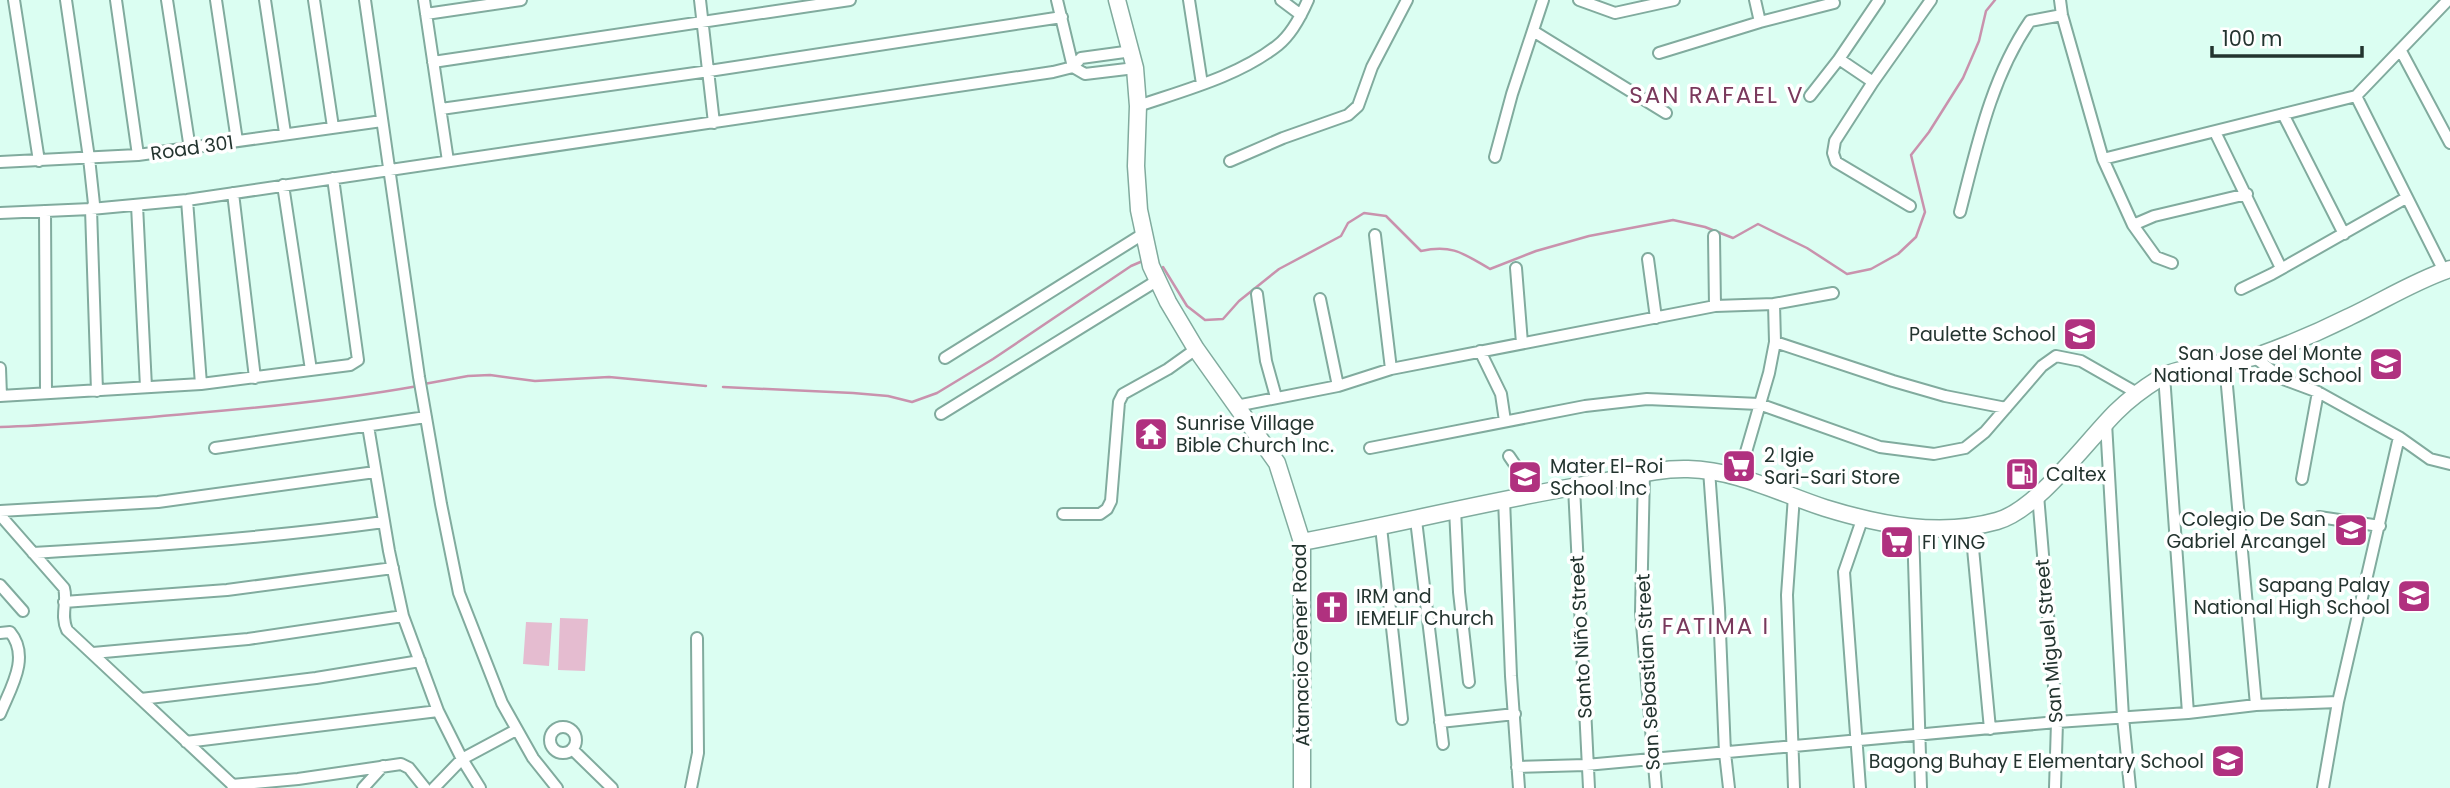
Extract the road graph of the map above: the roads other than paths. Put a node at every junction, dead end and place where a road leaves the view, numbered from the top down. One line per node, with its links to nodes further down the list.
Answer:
1 (14, 0): 63 (street)
2 (66, 0): 61 (street)
3 (116, 0): 59 (street)
4 (167, 0): 58 (street)
5 (216, 0): 56 (street)
6 (265, 0): 55 (street)
7 (314, 0): 53 (street)
8 (365, 0): 51 (street)
9 (424, 0): 28 (street)
10 (521, 0): 28 (street)
11 (700, 0): 32 (street)
12 (850, 0): 32 (street)
13 (1057, 0): 31 (street)
14 (1117, 0): 35 (main road, Atanacio Gener Road)
15 (1189, 0): 44 (street)
16 (1281, 0): 29 (street)
17 (1308, 0): 29 (street)
18 (1408, 0): 65 (street)
19 (1543, 0): 34 (street)
20 (1579, 0): 21 (street)
21 (1674, 0)
22 (1755, 0): 33 (street)
23 (1879, 0): 38 (street)
24 (1931, 0): 43 (street)
25 (2060, 0): 30 (street)
26 (2448, 0): 36 (street)
27 (1834, 3): 33 (street)
28 (426, 14): 39 (street)
29 (1301, 15): 44 (street)
30 (2062, 15): 62 (street); 78 (street)
31 (1062, 17): 40 (street); 42 (street)
32 (703, 22): 39 (street); 42 (street)
33 (1760, 22): 37 (street)
34 (1533, 31): 49 (street); 60 (street)
35 (1132, 51): 40 (street); 41 (main road, Atanacio Gener Road)
36 (2401, 51): 46 (street); 57 (street)
37 (1659, 53)
38 (1839, 59): 43 (street); 45 (street)
39 (433, 62): 48 (street)
40 (1073, 67): 41 (street); 52 (street)
41 (1135, 68): 47 (main road, Atanacio Gener Road)
42 (709, 71): 48 (street); 52 (street)
43 (1872, 82): 75 (street)
44 (1202, 84): 47 (street)
45 (1810, 96)
46 (2357, 96): 50 (street); 72 (street)
47 (1138, 106): 84 (main road, Atanacio Gener Road)
48 (440, 109): 64 (street)
49 (1666, 113)
50 (2283, 114): 54 (street); 81 (street)
51 (382, 121): 53 (street, Road 301); 67 (street)
52 (714, 123): 64 (street)
53 (333, 127): 55 (street, Road 301)
54 (2216, 132): 62 (street); 71 (street)
55 (285, 133): 56 (street, Road 301)
56 (237, 141): 58 (street, Road 301)
57 (2450, 144)
58 (190, 149): 59 (street, Road 301)
59 (138, 155): 61 (street, Road 301)
60 (1495, 157)
61 (89, 158): 63 (street, Road 301); 76 (street)
62 (2104, 159): 80 (street)
63 (39, 160): 66 (street, Road 301)
64 (448, 161): 67 (street)
65 (1230, 161)
66 (0, 162)
67 (389, 170): 68 (street); 123 (street)
68 (333, 178): 69 (street); 107 (street)
69 (283, 185): 70 (street); 107 (street)
70 (233, 192): 73 (street); 109 (street)
71 (2247, 194): 80 (street); 88 (street)
72 (2406, 198): 81 (street); 89 (street)
73 (187, 200): 74 (street); 110 (street)
74 (137, 205): 76 (street); 112 (street)
75 (1910, 206)
76 (91, 209): 77 (street); 113 (street)
77 (44, 211): 79 (street); 115 (street)
78 (1959, 212)
79 (0, 213)
80 (2133, 225): 86 (street)
81 (2344, 234): 88 (street)
82 (1375, 235): 106 (street)
83 (1714, 236): 96 (street)
84 (1145, 242): 90 (main road, Atanacio Gener Road); 103 (street)
85 (1648, 260): 97 (street)
86 (2172, 263)
87 (1516, 268): 99 (street)
88 (2281, 268): 91 (street)
89 (2447, 270): 102 (main road)
90 (1155, 273): 100 (main road, Atanacio Gener Road); 122 (street)
91 (2241, 289)
92 (1832, 293): 95 (street)
93 (1257, 294): 118 (street)
94 (1320, 299): 111 (street)
95 (1774, 304): 96 (street); 98 (street)
96 (1715, 306): 97 (street)
97 (1656, 318): 99 (street)
98 (1775, 342): 119 (street); 121 (street)
99 (1522, 343): 101 (street)
100 (1196, 349): 120 (main road, Atanacio Gener Road); 144 (street)
101 (1480, 351): 106 (street); 124 (street)
102 (2254, 357): 104 (main road); 114 (street)
103 (945, 358)
104 (2225, 364): 108 (main road); 167 (street)
105 (0, 368): 117 (street)
106 (1391, 369): 111 (street)
107 (311, 370): 109 (street)
108 (2164, 375): 116 (main road); 169 (street)
109 (255, 378): 110 (street)
110 (201, 383): 112 (street)
111 (1338, 386): 118 (street)
112 (146, 387): 113 (street)
113 (97, 391): 115 (street)
114 (2318, 392): 127 (street); 136 (street)
115 (46, 393): 117 (street)
116 (2137, 393): 121 (street); 125 (main road)
117 (0, 396)
118 (1276, 397): 120 (street)
119 (1759, 404): 121 (street); 124 (street); 135 (street)
120 (1236, 406): 153 (main road, Atanacio Gener Road)
121 (2006, 408)
122 (941, 414)
123 (426, 417): 126 (street); 177 (street)
124 (1505, 421): 129 (street)
125 (2106, 423): 139 (main road); 172 (street)
126 (368, 426): 128 (street); 133 (street)
127 (2399, 437): 131 (street); 149 (street)
128 (215, 448)
129 (1370, 448)
130 (1509, 456): 138 (street)
131 (2450, 464)
132 (1709, 470): 134 (main road); 135 (main road); 185 (street)
133 (374, 472): 143 (street); 148 (street)
134 (1644, 472): 137 (main road); 188 (street, San Sebastian Street)
135 (1739, 476): 140 (main road)
136 (2302, 479)
137 (1574, 487): 138 (main road); 189 (street, Santo Niño Street)
138 (1535, 494): 141 (main road)
139 (2038, 495): 151 (main road); 175 (street, San Miguel Street)
140 (1794, 496): 145 (main road); 183 (street)
141 (1504, 499): 142 (main road); 171 (street)
142 (1455, 509): 147 (main road); 164 (street)
143 (0, 513): 154 (street)
144 (1062, 514)
145 (1863, 517): 152 (main road); 179 (street)
146 (2319, 517): 149 (street)
147 (1416, 520): 150 (main road); 174 (street)
148 (384, 522): 154 (street); 155 (street)
149 (2380, 526): 166 (street)
150 (1381, 527): 153 (main road); 173 (street)
151 (1971, 527): 152 (main road); 176 (street)
152 (1913, 528): 178 (street)
153 (1302, 542): 202 (main road, Atanacio Gener Road)
154 (33, 553): 157 (street)
155 (393, 568): 157 (street); 159 (street)
156 (0, 586): 158 (street)
157 (64, 603): 162 (street)
158 (23, 611)
159 (403, 616): 162 (street); 163 (street)
160 (0, 633): 170 (street)
161 (697, 638): 201 (street)
162 (93, 653): 165 (street)
163 (420, 661): 165 (street); 168 (street)
164 (1469, 682)
165 (141, 699): 180 (street)
166 (2338, 702): 167 (street); 212 (street)
167 (2256, 705): 169 (street)
168 (438, 711): 180 (street); 187 (street)
169 (2188, 713): 172 (street)
170 (0, 714)
171 (1515, 714): 174 (street); 191 (street)
172 (2123, 717): 175 (street); 211 (street)
173 (1402, 719)
174 (1440, 722): 181 (street)
175 (2057, 722): 176 (street); 210 (street, San Miguel Street)
176 (1990, 729): 178 (street)
177 (516, 730): 186 (street); 187 (street)
178 (1919, 735): 179 (street); 209 (street)
179 (1856, 740): 183 (street); 208 (street)
180 (186, 742): 193 (street)
181 (1443, 744)
182 (552, 747): 184 (street); 184 (street); 186 (street)
183 (1792, 748): 185 (street); 207 (street)
184 (572, 749): 200 (street)
185 (1725, 753): 188 (street); 206 (street)
186 (533, 758): 199 (street)
187 (462, 759): 197 (street); 198 (street)
188 (1653, 759): 189 (street); 205 (street, San Sebastian Street)
189 (1586, 765): 191 (street); 204 (street, Santo Niño Street)
190 (383, 766): 192 (street); 195 (street); 196 (street)
191 (1517, 767): 203 (street)
192 (298, 779): 193 (street); 194 (street)
193 (234, 786)
194 (307, 788)
195 (363, 788)
196 (425, 788)
197 (434, 788)
198 (480, 788)
199 (557, 788)
200 (612, 788)
201 (691, 788)
202 (1302, 788)
203 (1519, 788)
204 (1589, 788)
205 (1656, 788)
206 (1729, 788)
207 (1794, 788)
208 (1860, 788)
209 (1921, 788)
210 (2055, 788)
211 (2130, 788)
212 (2323, 788)

